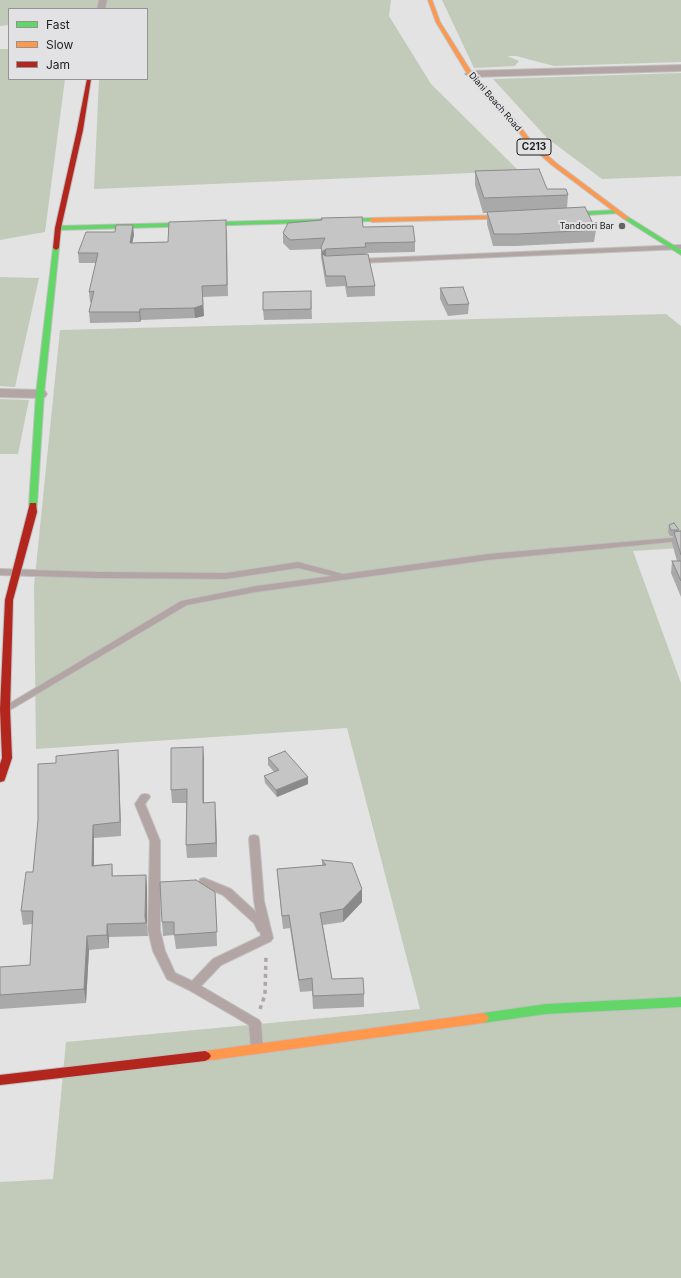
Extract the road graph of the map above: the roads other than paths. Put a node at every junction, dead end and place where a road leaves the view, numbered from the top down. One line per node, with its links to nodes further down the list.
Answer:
1 (430, 0): 3 (street, Diani Beach Road / C213)
2 (681, 68): 3 (street)
3 (470, 74): 5 (street, Diani Beach Road / C213)
4 (88, 80): 8 (street)
5 (617, 212): 6 (street); 9 (street, Diani Beach Road / C213)
6 (548, 215)
7 (525, 216): 8 (street)
8 (58, 228): 13 (street)
9 (676, 247): 10 (street, Diani Beach Road / C213); 11 (lane)
10 (681, 253)
11 (350, 262)
12 (0, 393): 13 (street)
13 (40, 394): 16 (street)
14 (681, 540): 17 (lane)
15 (0, 572): 16 (lane)
16 (16, 572): 17 (lane); 18 (street)
17 (345, 576): 18 (lane)
18 (3, 709): 19 (street)
19 (0, 779)
20 (145, 796): 24 (lane)
21 (254, 839): 23 (lane)
22 (204, 882): 23 (lane)
23 (266, 938): 24 (lane)
24 (193, 987): 26 (lane)
25 (681, 1002): 26 (street)
26 (257, 1050): 27 (street)
27 (0, 1080)

